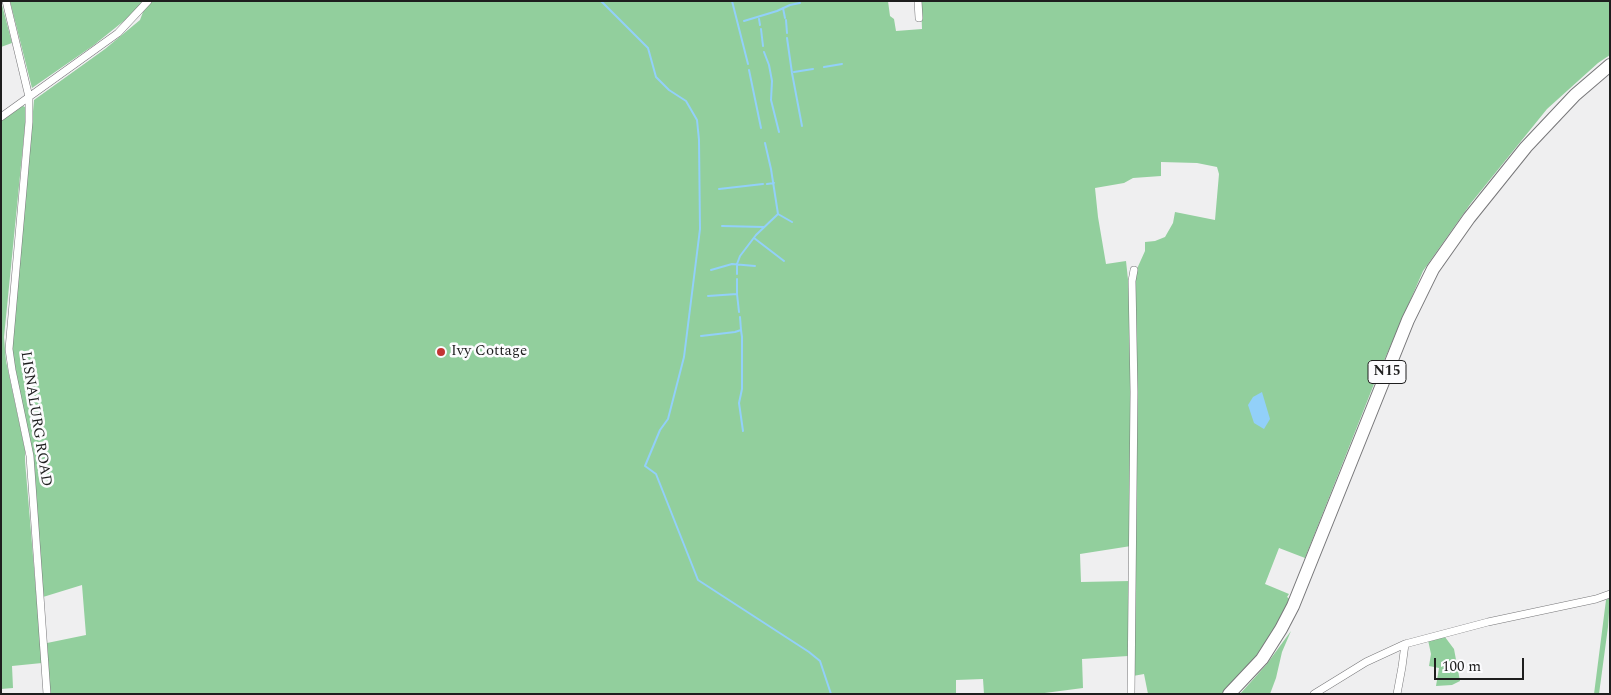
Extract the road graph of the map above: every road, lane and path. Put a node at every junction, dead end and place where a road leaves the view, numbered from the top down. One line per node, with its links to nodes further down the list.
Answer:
1 (6, 1): 6 (street, LISNALURG ROAD)
2 (148, 1): 6 (street)
3 (918, 1): 4 (street)
4 (919, 18)
5 (1610, 65): 13 (highway, N15)
6 (29, 97): 7 (street); 11 (street, LISNALURG ROAD)
7 (1, 117)
8 (1134, 270): 12 (street)
9 (1610, 594): 10 (street)
10 (1405, 644): 14 (street); 15 (street)
11 (47, 694)
12 (1131, 694)
13 (1229, 694)
14 (1314, 694)
15 (1397, 694)

